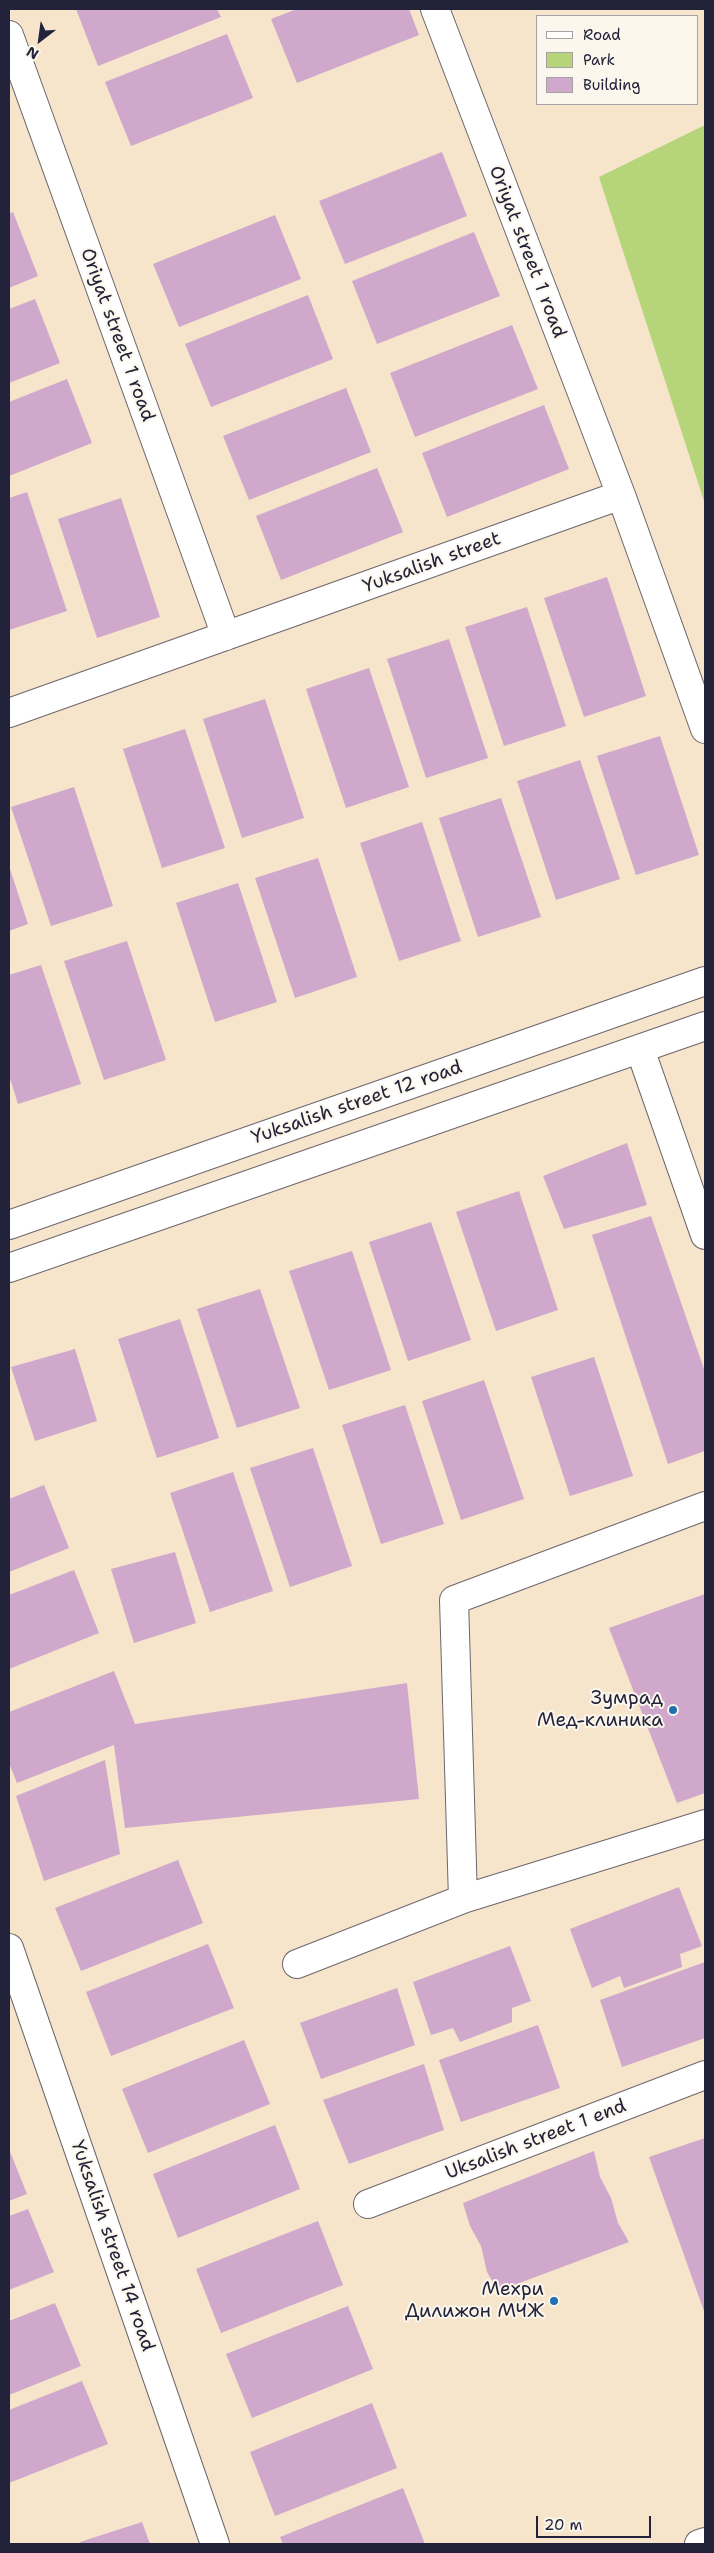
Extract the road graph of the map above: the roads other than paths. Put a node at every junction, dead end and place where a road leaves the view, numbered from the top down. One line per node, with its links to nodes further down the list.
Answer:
1 (435, 9): 3 (street, Oriyat street 1 road)
2 (9, 35): 4 (street, Oriyat street 1 road)
3 (621, 495): 4 (street, Yuksalish street); 6 (street)
4 (226, 636): 5 (street, Yuksalish street)
5 (9, 713)
6 (705, 729)
7 (705, 981): 10 (street, Yuksalish street 12 road)
8 (705, 1026): 9 (street)
9 (640, 1049): 11 (street); 12 (street)
10 (9, 1225)
11 (705, 1236)
12 (9, 1268)
13 (705, 1506): 15 (street)
14 (705, 1824): 15 (street)
15 (463, 1899): 17 (street)
16 (9, 1948): 21 (street, Yuksalish street 14 road)
17 (297, 1964)
18 (705, 2075): 19 (street, Uksalish street 1 end)
19 (368, 2204)
20 (705, 2542): 22 (street)
21 (215, 2544)
22 (699, 2544)

